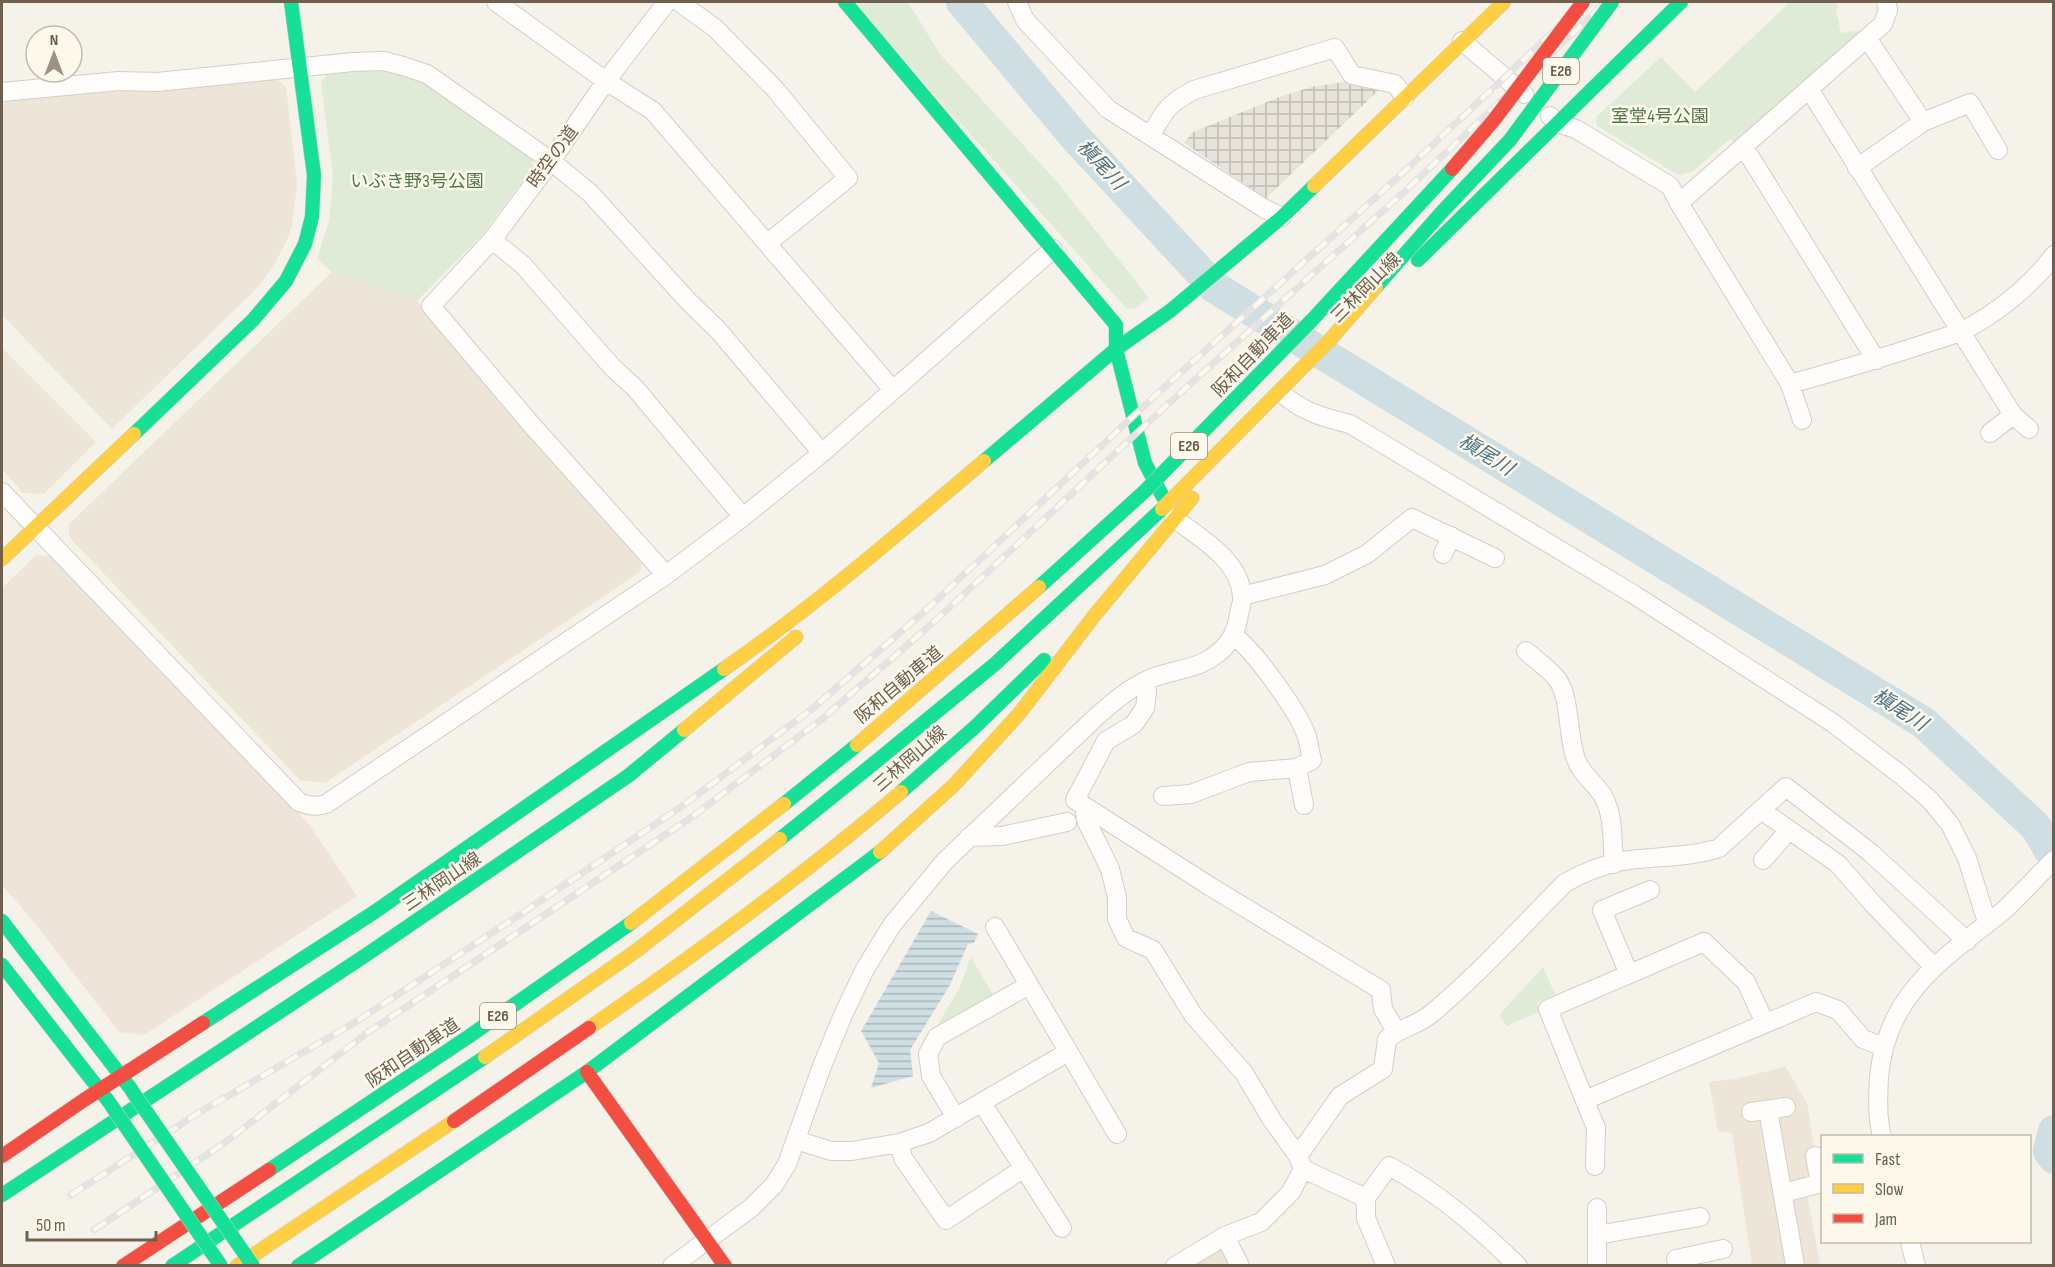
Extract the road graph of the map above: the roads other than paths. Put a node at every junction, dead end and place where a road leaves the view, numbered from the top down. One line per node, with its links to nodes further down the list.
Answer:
1 (291, 2): 17 (main road)
2 (496, 2): 18 (street)
3 (667, 2): 18 (street, 時空の道)
4 (679, 2): 32 (street)
5 (845, 2): 33 (main road)
6 (1017, 2): 24 (street)
7 (1504, 2): 16 (main road, 三林岡山線)
8 (1583, 2): 117 (main road, 阪和自動車道 / E26, bridge)
9 (1612, 2): 118 (main road, E26, bridge)
10 (1671, 2): 14 (main road)
11 (1681, 2): 14 (main road, 三林岡山線)
12 (1886, 2): 15 (street)
13 (1518, 8): 16 (main road)
14 (1647, 33): 23 (main road, 三林岡山線)
15 (1867, 38): 19 (street); 22 (street)
16 (1462, 41): 21 (main road, 三林岡山線); 23 (street)
17 (300, 68): 20 (street); 27 (street); 49 (main road)
18 (606, 81): 27 (street, 時空の道); 32 (street)
19 (1809, 89): 25 (street); 28 (street)
20 (2, 92)
21 (1405, 97): 24 (street); 30 (main road, 三林岡山線)
22 (1923, 122): 26 (street); 28 (street)
23 (1557, 123): 29 (street); 40 (main road, 三林岡山線)
24 (1151, 135): 30 (street)
25 (1744, 147): 29 (street); 37 (street)
26 (1998, 150)
27 (551, 161): 31 (street, 時空の道); 45 (street)
28 (1857, 168): 35 (street)
29 (1679, 203): 38 (street)
30 (1275, 223): 36 (main road, 三林岡山線)
31 (492, 240): 47 (street); 55 (street, 時空の道)
32 (768, 243): 39 (street)
33 (1053, 249): 36 (main road); 39 (street)
34 (2054, 255): 35 (street)
35 (1960, 332): 37 (street); 41 (street)
36 (1116, 349): 48 (main road); 52 (main road, 三林岡山線)
37 (1876, 360): 38 (street)
38 (1790, 384): 42 (street)
39 (893, 390): 45 (street)
40 (1290, 391): 48 (main road, 三林岡山線); 76 (street)
41 (2013, 415): 43 (street); 44 (street)
42 (1802, 420)
43 (2029, 429)
44 (1990, 433)
45 (822, 453): 47 (street)
46 (2, 492): 49 (street)
47 (743, 516): 55 (street)
48 (1174, 518): 56 (street); 58 (main road, 三林岡山線)
49 (36, 527): 54 (main road); 55 (street)
50 (1450, 537): 51 (street); 53 (street); 56 (street)
51 (1443, 554)
52 (870, 558): 57 (main road, 三林岡山線); 88 (main road, 三林岡山線)
53 (1494, 558)
54 (2, 560)
55 (666, 575)
56 (1242, 596): 60 (street)
57 (837, 603)
58 (1094, 616): 87 (main road, 三林岡山線); 120 (main road, 三林岡山線)
59 (803, 631): 105 (main road, 三林岡山線)
60 (1234, 636): 62 (street); 63 (street)
61 (1526, 651): 73 (street)
62 (1145, 681): 66 (street); 70 (street)
63 (1297, 768): 64 (street); 65 (street)
64 (1163, 796)
65 (1304, 805)
66 (1084, 807): 84 (street); 101 (street)
67 (1761, 810): 69 (street); 73 (street); 78 (street)
68 (1067, 822): 70 (street)
69 (1789, 830): 71 (street); 80 (street)
70 (969, 837): 96 (street)
71 (1763, 860)
72 (2054, 860): 76 (street)
73 (1614, 864): 84 (street)
74 (1650, 890): 81 (street)
75 (2, 921): 88 (main road)
76 (1987, 922): 78 (street)
77 (995, 927): 82 (street)
78 (1967, 941): 80 (street)
79 (2, 964): 89 (main road)
80 (1933, 966): 85 (street)
81 (1629, 974): 83 (street); 90 (street)
82 (1029, 985): 86 (street); 93 (street)
83 (1765, 1023): 85 (street); 90 (street)
84 (1396, 1031): 101 (street)
85 (1884, 1047): 95 (street)
86 (1068, 1052): 91 (street); 94 (street)
87 (587, 1072): 112 (main road); 122 (main road, 三林岡山線)
88 (122, 1076): 89 (main road, 三林岡山線); 121 (main road, bridge)
89 (100, 1090): 99 (main road, 三林岡山線); 119 (main road, bridge)
90 (1585, 1100): 98 (street)
91 (982, 1103): 93 (street); 102 (street)
92 (1769, 1110): 104 (street)
93 (956, 1118): 97 (street)
94 (1117, 1134)
95 (1882, 1135)
96 (796, 1140): 97 (street); 112 (street)
97 (899, 1143): 102 (street)
98 (1589, 1154)
99 (2, 1156)
100 (1815, 1156): 103 (street)
101 (1300, 1162): 106 (street); 111 (street)
102 (1024, 1168): 109 (street)
103 (1821, 1183): 104 (street)
104 (1783, 1194): 116 (street)
105 (2, 1195)
106 (1366, 1198): 126 (street); 127 (street)
107 (1597, 1208): 110 (street)
108 (1700, 1217): 110 (street)
109 (1062, 1228)
110 (1597, 1235): 128 (street)
111 (1225, 1236): 115 (street); 125 (street)
112 (708, 1241): 123 (street); 124 (main road)
113 (1910, 1243): 130 (street)
114 (1723, 1249): 129 (street)
115 (1186, 1263)
116 (1795, 1265)
117 (123, 1266)
118 (171, 1266)
119 (221, 1266)
120 (237, 1266)
121 (253, 1266)
122 (298, 1266)
123 (672, 1266)
124 (725, 1266)
125 (1240, 1266)
126 (1386, 1266)
127 (1518, 1266)
128 (1597, 1266)
129 (1678, 1266)
130 (1916, 1266)

